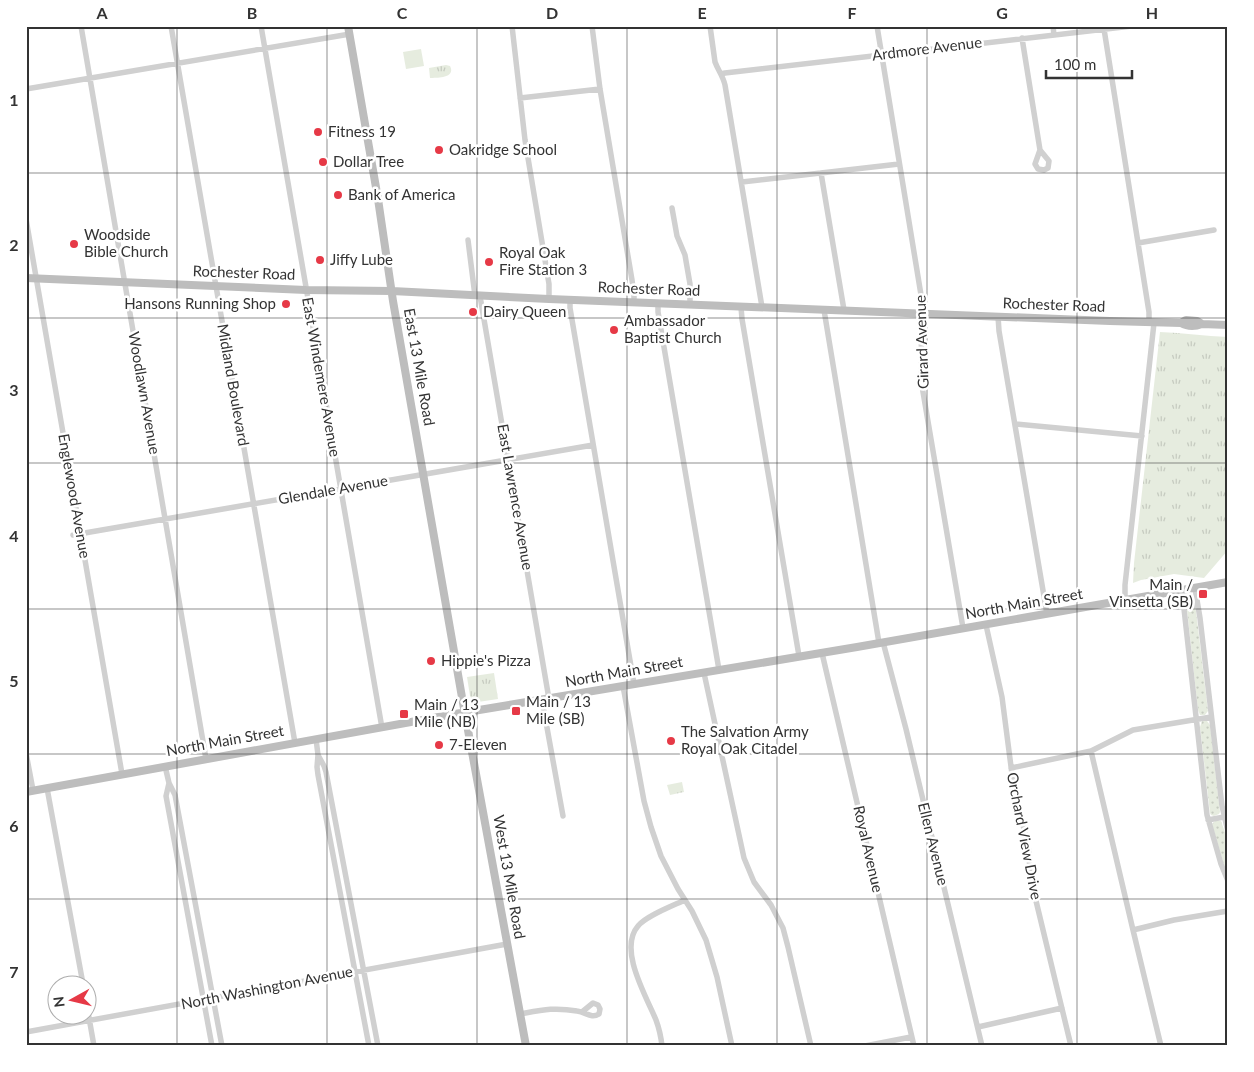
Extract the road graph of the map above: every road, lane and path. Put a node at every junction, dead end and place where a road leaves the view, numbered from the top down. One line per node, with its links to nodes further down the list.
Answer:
1 (81, 26): 18 (street, Woodlawn Avenue)
2 (171, 26): 16 (street, Midland Boulevard)
3 (261, 26): 14 (street, East Windemere Avenue)
4 (512, 26): 21 (street)
5 (592, 26): 20 (street)
6 (710, 26): 17 (street)
7 (877, 26): 15 (street, Girard Avenue)
8 (1053, 26): 12 (street)
9 (1131, 26): 10 (street, Ardmore Avenue)
10 (1104, 29): 12 (street, Ardmore Avenue); 30 (street)
11 (349, 30): 14 (street); 36 (main road, East 13 Mile Road)
12 (1054, 35): 13 (street, Ardmore Avenue)
13 (1022, 38): 15 (street, Ardmore Avenue); 22 (street)
14 (265, 48): 16 (street); 35 (street, East Windemere Avenue)
15 (881, 55): 17 (street, Ardmore Avenue); 23 (street, Girard Avenue)
16 (177, 63): 18 (street); 34 (street, Midland Boulevard)
17 (721, 74): 25 (street)
18 (90, 78): 19 (street); 33 (street, Woodlawn Avenue)
19 (26, 89)
20 (600, 89): 21 (street); 40 (street)
21 (520, 98): 38 (street)
22 (1040, 150)
23 (899, 164): 24 (street); 47 (street, Girard Avenue)
24 (821, 173): 25 (street); 46 (street)
25 (742, 182): 44 (street)
26 (672, 208): 42 (street)
27 (26, 219): 32 (street, Englewood Avenue)
28 (1214, 230): 30 (street)
29 (468, 240): 37 (street, East Lawrence Avenue)
30 (1138, 243): 49 (street)
31 (26, 278): 32 (main road, Rochester Road)
32 (36, 278): 33 (main road, Rochester Road); 59 (street, Englewood Avenue)
33 (124, 282): 34 (main road, Rochester Road); 58 (street, Woodlawn Avenue)
34 (215, 286): 35 (main road, Rochester Road); 57 (street, Midland Boulevard)
35 (306, 290): 36 (main road, Rochester Road); 56 (street, East Windemere Avenue)
36 (392, 291): 37 (main road, Rochester Road); 55 (main road, East 13 Mile Road)
37 (478, 296): 38 (main road, Rochester Road); 54 (street, East Lawrence Avenue)
38 (549, 299): 39 (main road, Rochester Road)
39 (570, 300): 40 (main road, Rochester Road); 53 (street)
40 (634, 303): 41 (main road, Rochester Road)
41 (658, 303): 42 (main road, Rochester Road); 73 (street)
42 (690, 304): 43 (main road, Rochester Road)
43 (741, 307): 44 (main road, Rochester Road); 72 (street)
44 (762, 307): 45 (main road, Rochester Road)
45 (824, 310): 46 (main road, Rochester Road); 70 (street, Ellen Avenue)
46 (844, 310): 47 (main road, Rochester Road)
47 (922, 314): 48 (main road, Rochester Road); 69 (street, Girard Avenue)
48 (998, 316): 49 (main road, Rochester Road); 51 (street)
49 (1151, 322): 50 (main road, Rochester Road); 52 (street)
50 (1228, 325)
51 (1015, 424): 52 (street); 67 (street)
52 (1142, 436): 64 (street)
53 (593, 445): 54 (street, Glendale Avenue); 75 (street)
54 (508, 460): 55 (street, Glendale Avenue); 77 (street, East Lawrence Avenue)
55 (423, 475): 56 (street, Glendale Avenue); 78 (main road, East 13 Mile Road)
56 (340, 488): 57 (street, Glendale Avenue); 81 (street, East Windemere Avenue)
57 (253, 504): 58 (street, Glendale Avenue); 83 (street, Midland Boulevard)
58 (165, 519): 59 (street, Glendale Avenue); 87 (street, Woodlawn Avenue)
59 (80, 534): 60 (street, Glendale Avenue); 90 (street, Englewood Avenue)
60 (73, 535)
61 (1228, 582): 62 (main road, North Main Street)
62 (1195, 588): 63 (main road, North Main Street); 65 (street)
63 (1182, 591): 64 (main road, North Main Street); 66 (street)
64 (1125, 601): 67 (main road, North Main Street)
65 (1198, 606): 66 (street); 79 (street)
66 (1184, 608): 80 (street)
67 (1047, 614): 68 (main road, North Main Street)
68 (986, 624): 69 (main road, North Main Street); 89 (street, Orchard View Drive)
69 (963, 628): 70 (main road, North Main Street)
70 (881, 642): 71 (main road, North Main Street); 118 (street, Ellen Avenue)
71 (822, 653): 72 (main road, North Main Street); 120 (street, Royal Avenue)
72 (799, 656): 73 (main road, North Main Street)
73 (719, 670): 74 (main road, North Main Street)
74 (704, 673): 75 (main road, North Main Street); 129 (street)
75 (634, 684): 76 (main road, North Main Street)
76 (623, 686): 77 (main road, North Main Street); 103 (street)
77 (545, 700): 78 (main road, North Main Street); 94 (street, East Lawrence Avenue)
78 (465, 713): 81 (main road, North Main Street); 106 (main road, West 13 Mile Road)
79 (1211, 717): 80 (street); 95 (street)
80 (1197, 719): 84 (street); 96 (street)
81 (382, 728): 82 (main road, North Main Street)
82 (316, 739): 83 (main road, North Main Street); 86 (street)
83 (295, 743): 87 (main road, North Main Street)
84 (1091, 751): 89 (street); 105 (street)
85 (26, 753): 93 (street)
86 (318, 755): 98 (street); 99 (street)
87 (206, 759): 88 (main road, North Main Street)
88 (166, 766): 90 (main road, North Main Street); 91 (street)
89 (1011, 768): 112 (street, Orchard View Drive)
90 (122, 774): 92 (main road, North Main Street)
91 (169, 783): 101 (street); 102 (street)
92 (48, 788): 93 (main road, North Main Street); 109 (street)
93 (30, 791)
94 (563, 816)
95 (1224, 817): 96 (street); 97 (street)
96 (1208, 820): 100 (street)
97 (1228, 832)
98 (344, 865): 99 (street); 107 (street)
99 (335, 867): 108 (street)
100 (1228, 881)
101 (193, 891): 102 (street); 110 (street)
102 (184, 893): 111 (street)
103 (684, 900): 127 (street); 128 (street)
104 (1228, 912): 105 (street)
105 (1132, 930): 134 (street)
106 (507, 944): 107 (street, North Washington Avenue); 114 (main road, West 13 Mile Road)
107 (363, 971): 108 (street, North Washington Avenue); 125 (street)
108 (354, 972): 110 (street, North Washington Avenue); 124 (street)
109 (81, 974)
110 (213, 999): 111 (street, North Washington Avenue); 123 (street)
111 (204, 1000): 115 (street, North Washington Avenue); 122 (street)
112 (1062, 1008): 118 (street); 133 (street, Orchard View Drive)
113 (582, 1012): 114 (street)
114 (520, 1014): 126 (main road, West 13 Mile Road)
115 (98, 1019)
116 (72, 1024): 119 (street, North Washington Avenue)
117 (90, 1024): 121 (street)
118 (978, 1027): 132 (street, Ellen Avenue)
119 (26, 1032)
120 (912, 1037): 130 (street); 131 (street, Royal Avenue)
121 (94, 1046)
122 (212, 1046)
123 (222, 1046)
124 (369, 1046)
125 (378, 1046)
126 (526, 1046)
127 (662, 1046)
128 (732, 1046)
129 (810, 1046)
130 (865, 1046)
131 (914, 1046)
132 (982, 1046)
133 (1071, 1046)
134 (1161, 1046)

